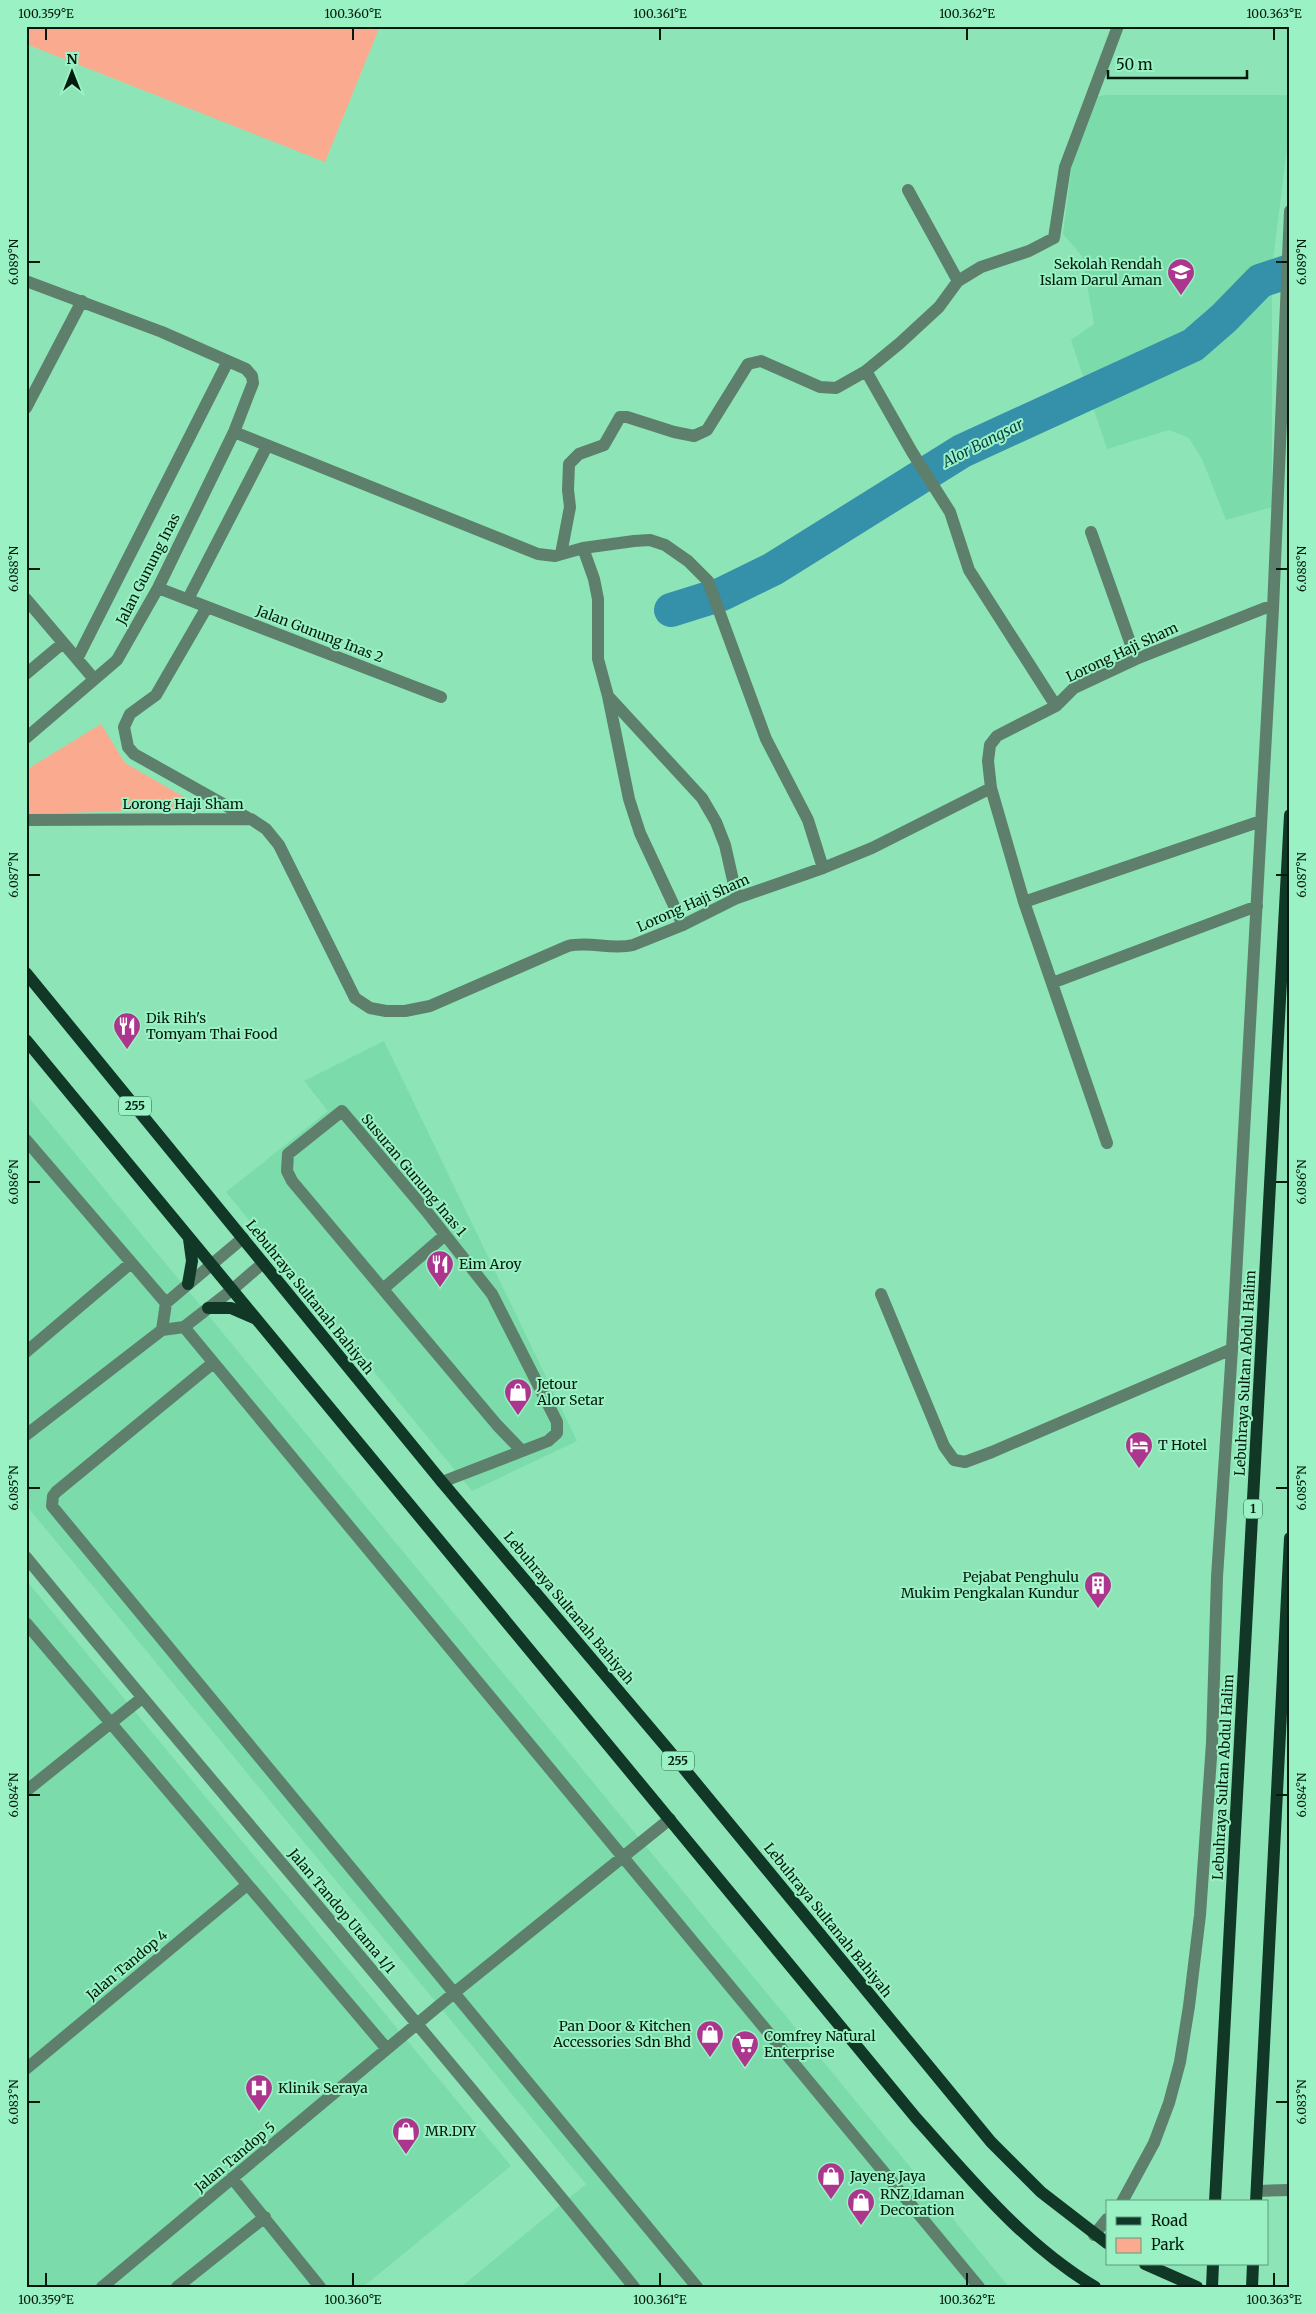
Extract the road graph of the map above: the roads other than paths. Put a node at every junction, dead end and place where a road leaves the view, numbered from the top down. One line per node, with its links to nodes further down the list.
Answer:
1 (1118, 26): 5 (street)
2 (908, 190): 5 (street)
3 (1290, 211): 19 (street)
4 (26, 281): 6 (street)
5 (958, 281): 8 (street)
6 (82, 301): 7 (street); 9 (street)
7 (228, 361): 10 (street, Jalan Gunung Inas); 21 (street)
8 (866, 371): 14 (street); 27 (street)
9 (26, 408)
10 (234, 432): 11 (street); 15 (street, Jalan Gunung Inas)
11 (266, 446): 14 (street); 17 (street)
12 (1091, 532): 22 (street)
13 (583, 548): 14 (street); 25 (street); 34 (street)
14 (560, 554)
15 (158, 588): 17 (street, Jalan Gunung Inas 2); 24 (street, Jalan Gunung Inas)
16 (26, 599): 20 (street)
17 (188, 599): 18 (street, Jalan Gunung Inas 2)
18 (207, 607): 26 (street, Jalan Gunung Inas 2); 31 (street)
19 (1273, 609): 22 (street, Lorong Haji Sham); 33 (street)
20 (63, 643): 21 (street); 23 (street)
21 (77, 659): 24 (street)
22 (1136, 659): 27 (street, Lorong Haji Sham)
23 (26, 674)
24 (94, 679): 28 (street, Jalan Gunung Inas)
25 (608, 696): 35 (street); 38 (street)
26 (442, 697)
27 (1056, 706): 29 (street, Lorong Haji Sham)
28 (26, 738)
29 (991, 788): 34 (street, Lorong Haji Sham); 36 (street)
30 (1290, 815): 83 (main road, Lebuhraya Sultan Abdul Halim / 1)
31 (251, 819): 32 (street, Lorong Haji Sham); 38 (street, Lorong Haji Sham)
32 (26, 820)
33 (1260, 821): 36 (street); 37 (street)
34 (823, 868): 35 (street, Lorong Haji Sham)
35 (737, 898): 38 (street, Lorong Haji Sham)
36 (1024, 902): 40 (street)
37 (1257, 906): 40 (street); 59 (street)
38 (683, 926)
39 (26, 973): 45 (main road, Lebuhraya Sultanah Bahiyah / 255)
40 (1052, 983): 43 (street)
41 (26, 1040): 46 (main road)
42 (26, 1140): 47 (street)
43 (1107, 1142)
44 (446, 1235): 52 (street); 52 (street, Susuran Gunung Inas 1); 63 (street, Susuran Gunung Inas 1)
45 (243, 1238): 48 (main road, Lebuhraya Sultanah Bahiyah / 255); 49 (street)
46 (189, 1239): 49 (main road); 50 (main road)
47 (131, 1263): 54 (street); 60 (street)
48 (262, 1263): 51 (street); 64 (main road, Lebuhraya Sultanah Bahiyah / 255)
49 (210, 1264): 50 (street); 51 (main road)
50 (188, 1284): 54 (street)
51 (233, 1289): 55 (street); 56 (main road)
52 (383, 1289): 63 (street, Susuran Gunung Inas 1)
53 (881, 1294): 59 (street)
54 (166, 1304): 58 (street)
55 (208, 1308): 56 (main road); 57 (street)
56 (261, 1324): 72 (main road)
57 (184, 1327): 58 (street); 61 (street)
58 (162, 1330): 62 (street)
59 (1232, 1350): 82 (street)
60 (26, 1352)
61 (214, 1363): 73 (street); 75 (street)
62 (26, 1435)
63 (522, 1451): 64 (street)
64 (442, 1482): 86 (main road, Lebuhraya Sultanah Bahiyah / 255)
65 (1290, 1538): 67 (main road)
66 (26, 1557): 69 (street, Jalan Tandop Utama 1/1)
67 (1288, 1620): 81 (main road)
68 (26, 1623): 70 (street)
69 (142, 1698): 70 (street); 76 (street, Jalan Tandop Utama 1/1)
70 (111, 1723): 71 (street); 74 (street)
71 (26, 1791)
72 (670, 1818): 73 (street, Jalan Tandop 5); 97 (main road)
73 (622, 1856): 75 (street, Jalan Tandop 5); 96 (street)
74 (247, 1885): 77 (street); 78 (street, Jalan Tandop 4)
75 (454, 1993): 76 (street, Jalan Tandop 5); 95 (street)
76 (418, 2024): 77 (street, Jalan Tandop 5); 94 (street, Jalan Tandop Utama 1/1)
77 (386, 2049): 79 (street, Jalan Tandop 5)
78 (26, 2069)
79 (232, 2178): 84 (street); 91 (street, Jalan Tandop 5)
80 (1290, 2190): 81 (street)
81 (1257, 2197)
82 (1123, 2200)
83 (1215, 2200)
84 (265, 2217): 92 (street); 93 (street)
85 (1106, 2221): 86 (street)
86 (1094, 2235): 87 (main road, Lebuhraya Sultanah Bahiyah / 255)
87 (1106, 2243)
88 (1150, 2266): 98 (main road)
89 (1212, 2266): 99 (main road)
90 (1253, 2266): 100 (main road)
91 (102, 2287)
92 (178, 2287)
93 (320, 2287)
94 (634, 2287)
95 (697, 2287)
96 (979, 2287)
97 (1094, 2287)
98 (1198, 2287)
99 (1212, 2287)
100 (1252, 2287)

